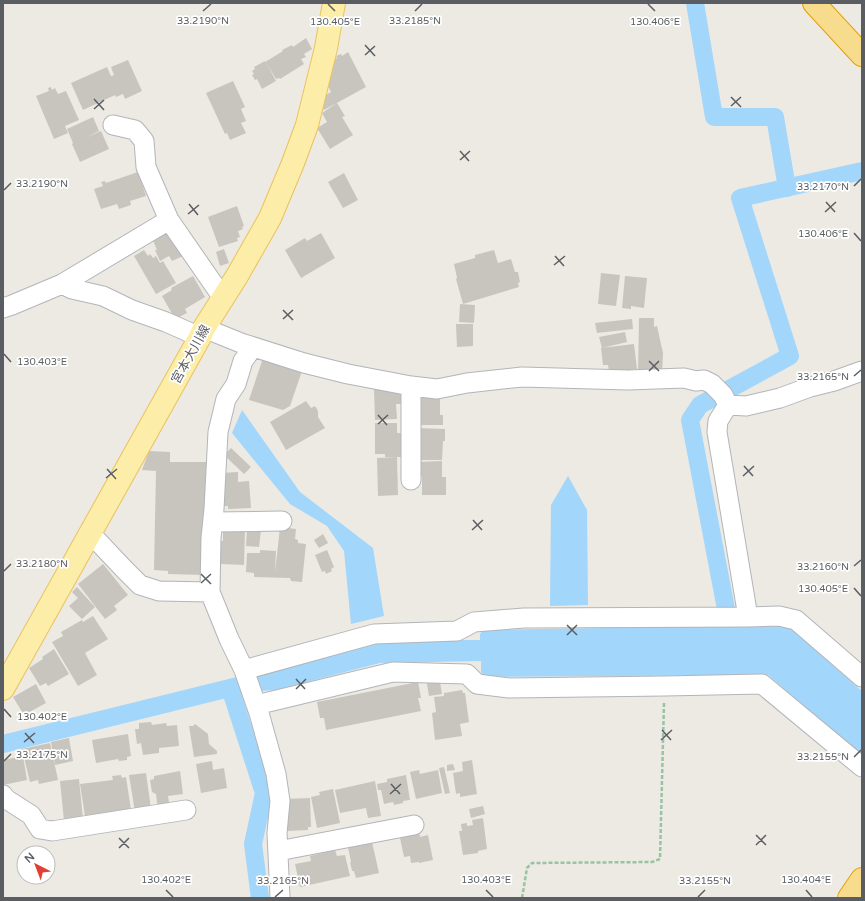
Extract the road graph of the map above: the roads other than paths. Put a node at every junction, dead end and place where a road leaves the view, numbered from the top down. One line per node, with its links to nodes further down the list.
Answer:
1 (334, 3): 7 (main road, 宮本大川線)
2 (814, 3): 3 (highway)
3 (862, 55)
4 (113, 125): 5 (street)
5 (169, 220): 6 (street); 7 (street)
6 (62, 284): 8 (street); 9 (street)
7 (223, 298): 9 (main road, 宮本大川線)
8 (3, 308)
9 (202, 333): 10 (street); 17 (main road, 宮本大川線)
10 (253, 347): 12 (street); 16 (street)
11 (862, 371): 13 (street)
12 (411, 386): 13 (street); 14 (street)
13 (721, 395): 19 (street)
14 (411, 480)
15 (282, 521): 16 (street)
16 (213, 522): 18 (street)
17 (90, 533): 18 (street); 22 (main road, 宮本大川線)
18 (210, 592): 21 (street)
19 (748, 617): 20 (street); 21 (street)
20 (862, 677)
21 (250, 686): 23 (street); 27 (street)
22 (3, 689)
23 (862, 767)
24 (3, 795): 25 (street)
25 (186, 810)
26 (414, 824): 27 (street)
27 (278, 851): 29 (street)
28 (862, 879): 30 (highway)
29 (280, 898)
30 (849, 898)

